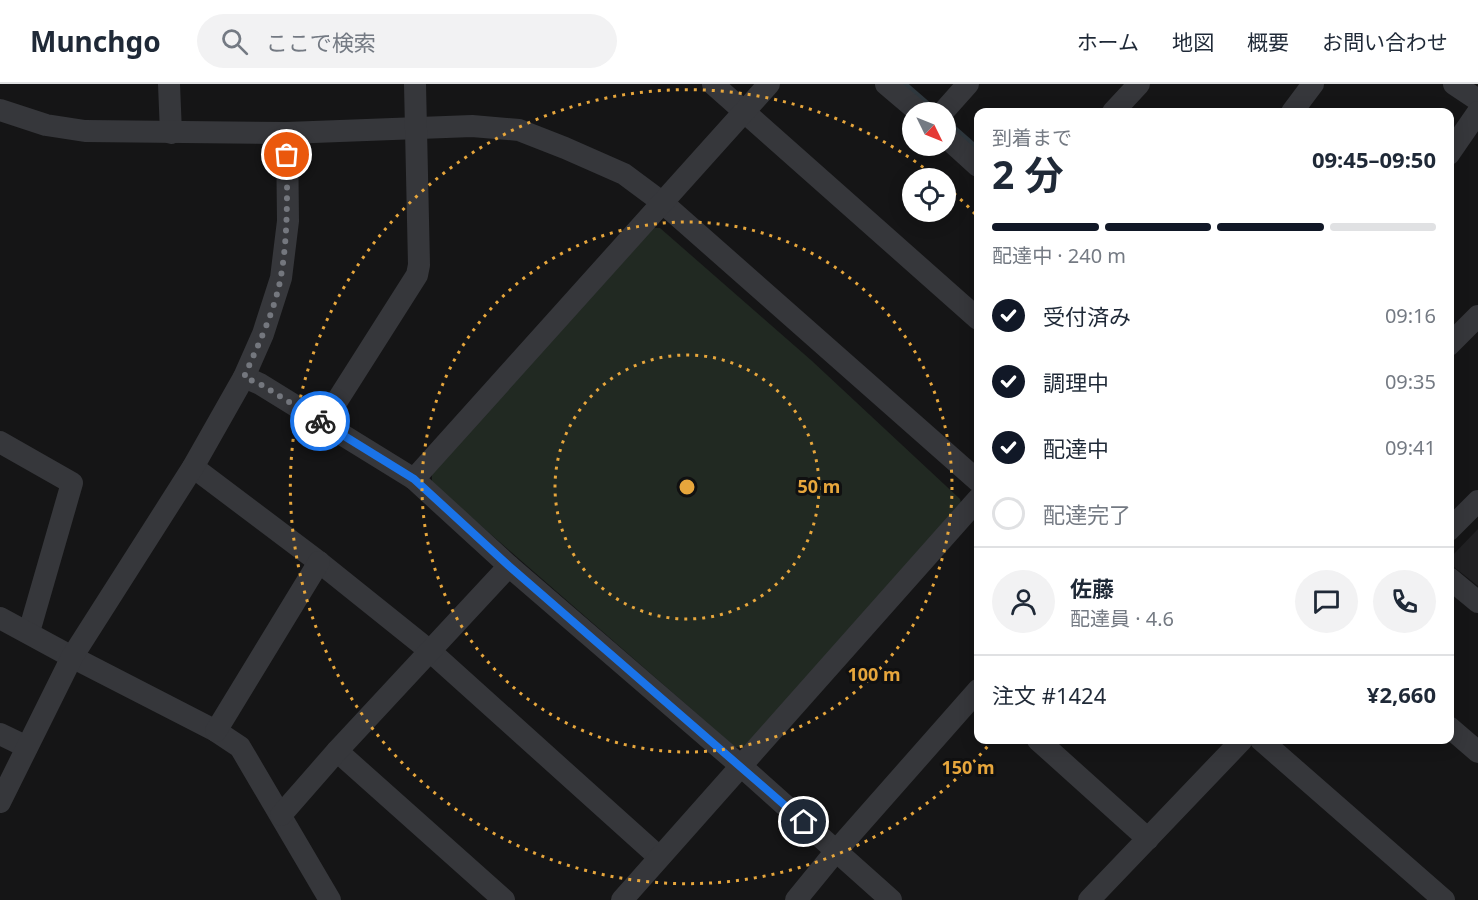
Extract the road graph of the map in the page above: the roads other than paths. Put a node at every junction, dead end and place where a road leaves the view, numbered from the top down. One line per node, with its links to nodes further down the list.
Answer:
1 (170, 84): 19 (street)
2 (415, 84): 18 (street)
3 (713, 84): 16 (street)
4 (769, 84): 16 (street)
5 (886, 84): 11 (street)
6 (968, 84): 12 (street)
7 (1139, 84): 13 (street)
8 (1313, 84): 14 (street)
9 (1454, 84): 10 (street)
10 (1478, 100)
11 (907, 102)
12 (952, 102)
13 (1117, 108)
14 (1295, 108)
15 (0, 110): 19 (street)
16 (744, 111): 24 (street); 25 (street)
17 (1478, 112): 22 (street)
18 (416, 127): 20 (street); 24 (street); 29 (street)
19 (171, 133): 20 (street)
20 (287, 133): 28 (street)
21 (956, 146): 23 (street)
22 (1454, 147)
23 (974, 162)
24 (663, 202): 32 (street); 33 (street)
25 (974, 315)
26 (1478, 316): 27 (street)
27 (1454, 340)
28 (244, 377): 29 (street); 31 (street)
29 (323, 423): 33 (street)
30 (0, 442): 42 (street)
31 (193, 467): 37 (street); 44 (street)
32 (974, 477)
33 (414, 479): 38 (street)
34 (1478, 501): 36 (street)
35 (974, 504): 55 (street)
36 (1454, 526)
37 (319, 562): 43 (street); 46 (street)
38 (509, 566): 43 (street); 55 (street)
39 (1454, 582): 40 (street)
40 (1478, 602)
41 (0, 618): 42 (street)
42 (29, 632): 44 (street)
43 (430, 651): 53 (street); 60 (street)
44 (72, 657): 46 (street); 52 (street)
45 (974, 695): 59 (street)
46 (216, 731): 57 (street)
47 (1454, 731): 54 (street)
48 (0, 734): 52 (street)
49 (1042, 744): 58 (street)
50 (1238, 744): 58 (street)
51 (1265, 744): 61 (street)
52 (27, 747): 56 (street)
53 (337, 751): 57 (street); 63 (street)
54 (1478, 752)
55 (741, 766): 59 (street); 60 (street)
56 (0, 802)
57 (281, 815): 62 (street)
58 (1148, 839): 67 (street)
59 (836, 851): 65 (street); 66 (street)
60 (659, 857): 64 (street)
61 (1434, 896)
62 (330, 900)
63 (504, 900)
64 (621, 900)
65 (796, 900)
66 (891, 900)
67 (1089, 900)

